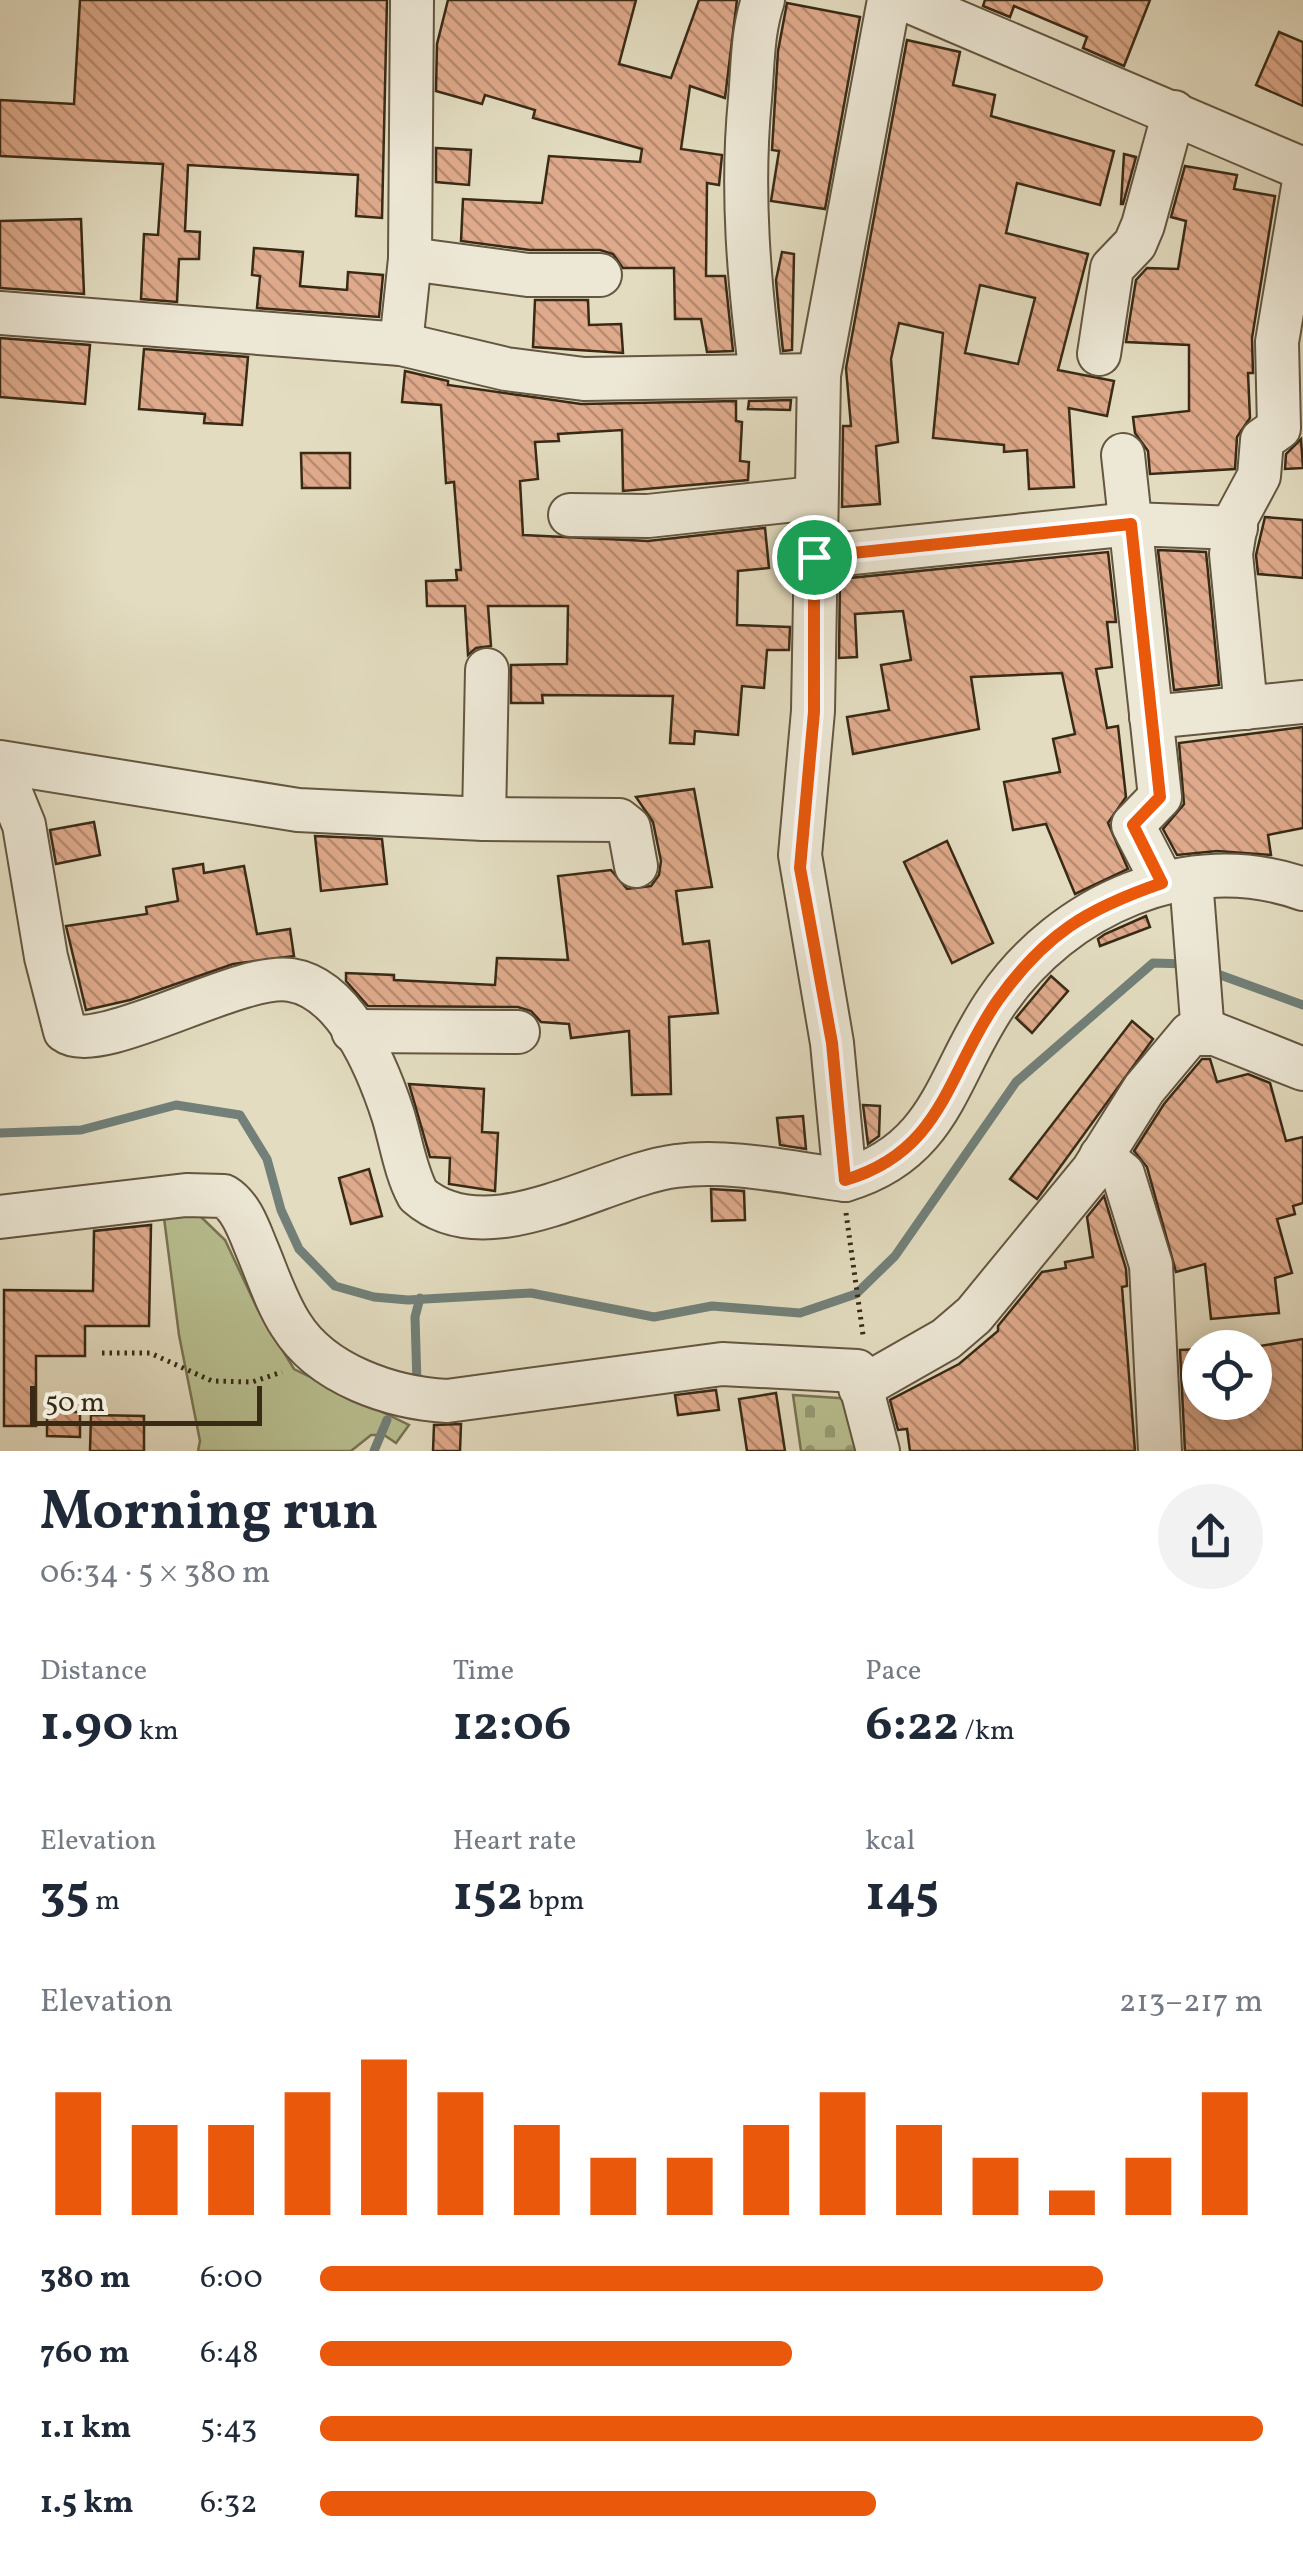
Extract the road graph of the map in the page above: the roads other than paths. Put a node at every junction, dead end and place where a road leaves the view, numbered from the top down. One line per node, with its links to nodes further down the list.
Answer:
1 (412, 0): 8 (street)
2 (763, 0): 13 (street)
3 (890, 0): 14 (street)
4 (906, 0): 5 (street)
5 (1174, 112): 6 (street); 12 (street)
6 (1303, 168)
7 (1303, 187): 19 (street)
8 (410, 259): 9 (street); 11 (street)
9 (600, 275)
10 (0, 313): 11 (street)
11 (401, 344): 13 (street)
12 (1099, 354)
13 (760, 374): 14 (street)
14 (819, 375): 16 (street)
15 (1123, 455): 18 (street)
16 (814, 498): 17 (street); 20 (street)
17 (570, 515)
18 (1131, 524): 19 (street); 20 (street); 24 (street)
19 (1236, 528): 23 (street)
20 (814, 557): 35 (street)
21 (487, 670): 26 (street)
22 (1303, 702): 23 (street)
23 (1246, 708): 24 (street)
24 (1151, 716): 28 (street)
25 (0, 764): 26 (street); 30 (street)
26 (484, 819): 27 (street)
27 (636, 866)
28 (1177, 881): 29 (street); 32 (street); 35 (street)
29 (1303, 889)
30 (353, 1031): 31 (street); 35 (street)
31 (518, 1032)
32 (1203, 1034): 33 (street); 34 (street)
33 (1303, 1070)
34 (1101, 1156): 37 (street); 39 (street)
35 (845, 1180)
36 (0, 1217): 37 (street)
37 (860, 1388): 38 (street)
38 (878, 1451)
39 (1160, 1451)

